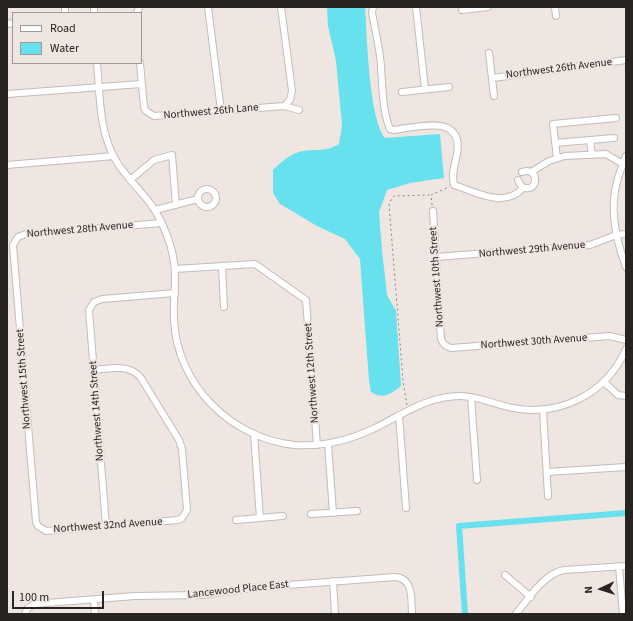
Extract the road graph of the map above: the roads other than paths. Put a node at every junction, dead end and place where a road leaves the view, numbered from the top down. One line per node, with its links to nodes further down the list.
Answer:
1 (208, 7): 23 (street)
2 (281, 7): 21 (street)
3 (373, 7): 38 (street)
4 (416, 7): 17 (street)
5 (486, 7): 7 (street)
6 (555, 7): 8 (street)
7 (462, 10)
8 (556, 16)
9 (489, 53): 13 (street, Northwest 26th Avenue)
10 (626, 60): 13 (street, Northwest 26th Avenue)
11 (97, 64): 15 (street)
12 (140, 64): 14 (street, Northwest 26th Lane)
13 (493, 78): 20 (street, Northwest 26th Avenue)
14 (141, 84): 15 (street); 23 (street, Northwest 26th Lane)
15 (99, 87): 19 (street); 29 (street)
16 (449, 87): 17 (street)
17 (425, 89): 18 (street)
18 (402, 92)
19 (7, 94)
20 (494, 96)
21 (284, 106): 22 (street, Northwest 26th Lane); 23 (street, Northwest 26th Lane)
22 (300, 110)
23 (221, 111)
24 (616, 118): 27 (street)
25 (614, 138): 26 (street)
26 (590, 140): 27 (street); 28 (street)
27 (555, 143): 31 (street)
28 (592, 155): 31 (street); 32 (street)
29 (114, 156): 33 (street); 36 (street)
30 (626, 156): 32 (street)
31 (557, 158): 35 (street)
32 (623, 164): 45 (street)
33 (7, 165)
34 (522, 172): 35 (street)
35 (531, 172): 38 (street)
36 (130, 180): 40 (street); 41 (street)
37 (518, 180): 38 (street)
38 (523, 188)
39 (198, 199): 40 (street)
40 (176, 205): 41 (street)
41 (154, 210): 43 (street)
42 (433, 211): 47 (street, Northwest 10th Street)
43 (162, 223): 46 (street, Northwest 28th Avenue); 50 (street)
44 (626, 234): 45 (street, Northwest 29th Avenue)
45 (616, 235): 47 (street, Northwest 29th Avenue); 49 (street)
46 (18, 238): 76 (street, Northwest 15th Street)
47 (436, 257): 54 (street, Northwest 10th Street)
48 (222, 266): 50 (street); 52 (street); 64 (street, Northwest 12th Street)
49 (626, 267)
50 (175, 270): 51 (street)
51 (175, 293): 56 (street, Northwest 14th Street); 62 (street)
52 (224, 307)
53 (626, 340): 54 (street, Northwest 30th Avenue)
54 (443, 343)
55 (626, 349): 57 (street)
56 (94, 370): 77 (street, Northwest 14th Street); 77 (street, Northwest 32nd Avenue)
57 (604, 382): 58 (street); 60 (street)
58 (626, 396)
59 (471, 397): 60 (street); 61 (street); 67 (street)
60 (543, 410): 66 (street)
61 (399, 414): 63 (street); 69 (street)
62 (254, 434): 64 (street); 74 (street)
63 (328, 444): 64 (street); 71 (street)
64 (317, 445)
65 (626, 467): 66 (street)
66 (547, 472): 68 (street)
67 (477, 480)
68 (548, 496)
69 (406, 508)
70 (357, 511): 71 (street)
71 (333, 513): 72 (street)
72 (312, 514)
73 (283, 516): 74 (street)
74 (260, 518): 75 (street)
75 (236, 520)
76 (36, 522): 77 (street, Northwest 32nd Avenue)
77 (106, 526)
78 (619, 566): 79 (street); 82 (street); 89 (street)
79 (626, 566)
80 (505, 574): 82 (street)
81 (333, 581): 83 (street, Lancewood Place East); 86 (street); 87 (street, Lancewood Place East)
82 (531, 597): 88 (street)
83 (94, 599): 84 (street, Lancewood Place East); 85 (street)
84 (26, 612)
85 (95, 614)
86 (335, 614)
87 (412, 614)
88 (516, 614)
89 (623, 614)

